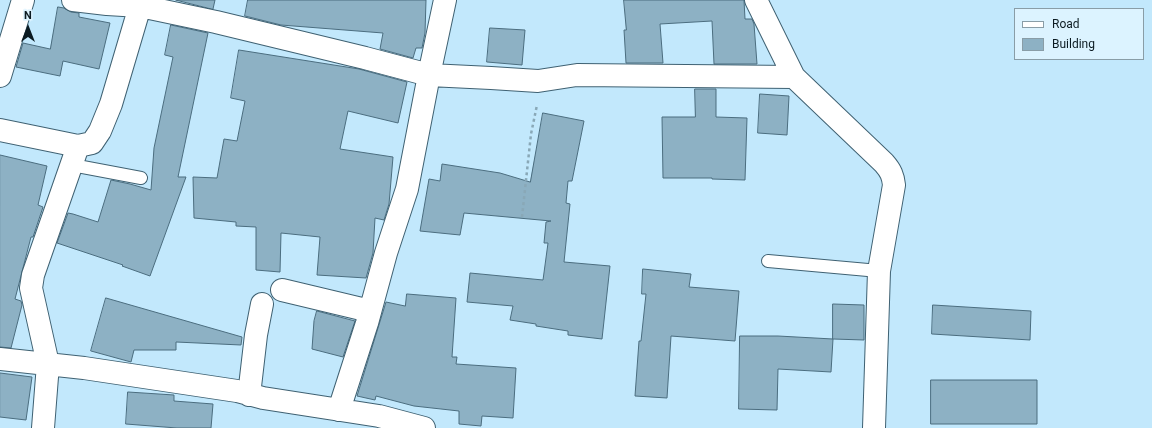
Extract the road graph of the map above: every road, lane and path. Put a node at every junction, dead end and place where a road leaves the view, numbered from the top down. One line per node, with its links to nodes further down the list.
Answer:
1 (23, 0): 7 (street)
2 (73, 0): 5 (street)
3 (445, 0): 6 (street)
4 (756, 0): 8 (street)
5 (140, 6): 6 (street); 11 (street)
6 (429, 75): 9 (street); 18 (street)
7 (0, 76)
8 (794, 77): 9 (street); 15 (street)
9 (538, 81): 13 (path)
10 (0, 130): 11 (street)
11 (75, 155): 12 (lane); 20 (street)
12 (141, 178)
13 (522, 218)
14 (768, 261): 15 (lane)
15 (879, 271): 25 (street)
16 (282, 290): 18 (street)
17 (262, 304): 21 (street)
18 (370, 311): 22 (street)
19 (0, 359): 20 (street)
20 (48, 364): 21 (street); 23 (street)
21 (249, 395): 22 (street)
22 (339, 410): 24 (street)
23 (43, 428)
24 (424, 428)
25 (874, 428)

